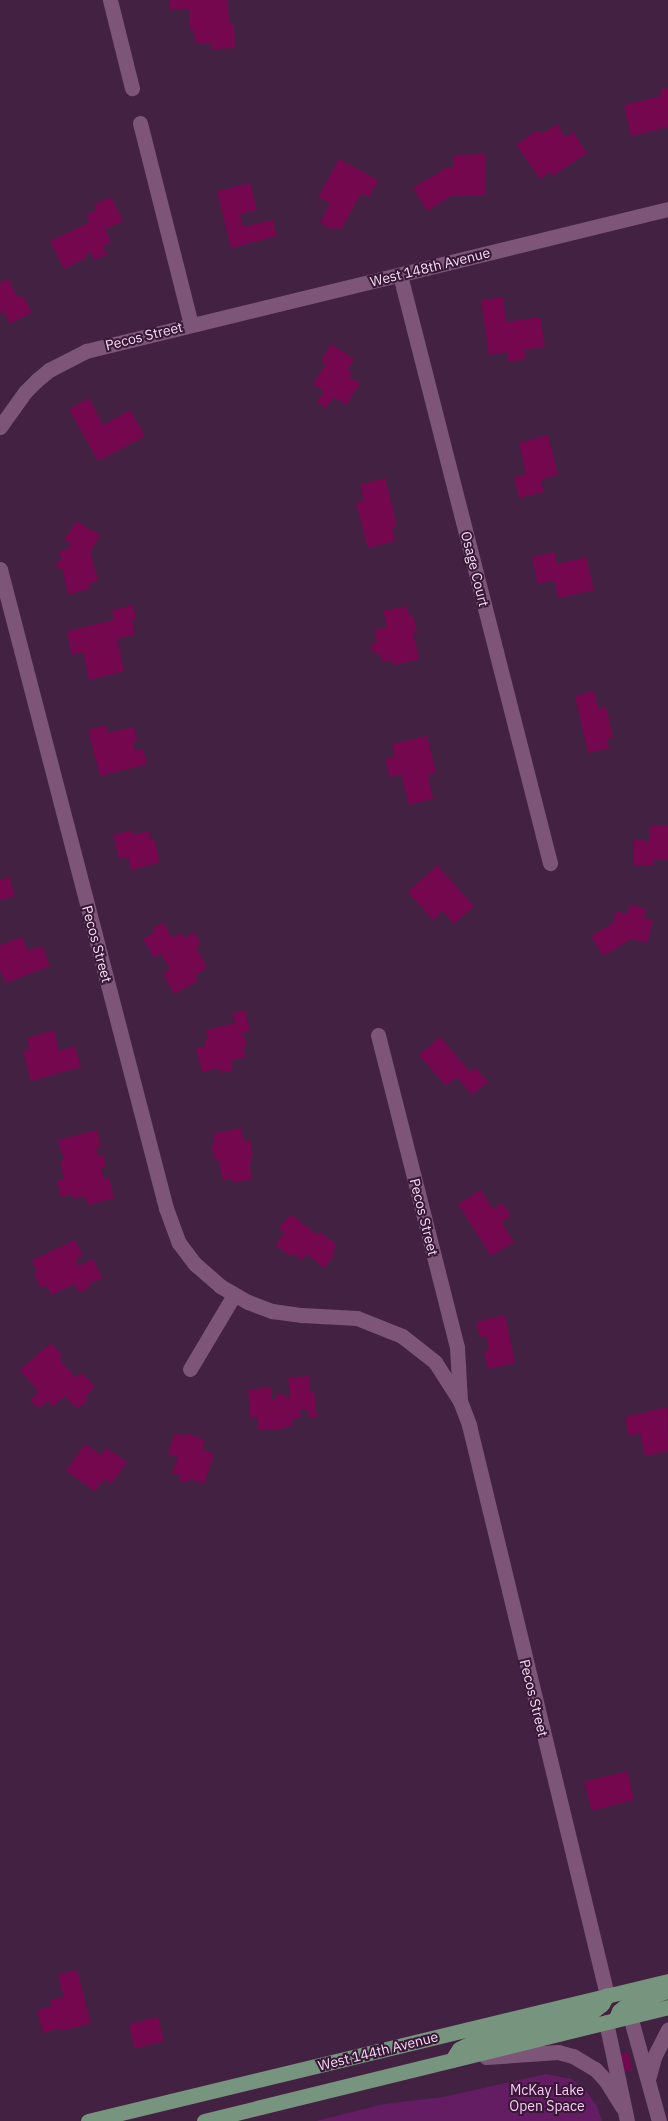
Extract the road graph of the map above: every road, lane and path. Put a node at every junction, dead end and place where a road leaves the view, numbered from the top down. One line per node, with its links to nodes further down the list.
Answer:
1 (110, 0): 2 (street)
2 (132, 88)
3 (140, 123): 6 (street, Pecos Street)
4 (668, 209): 5 (street, West 148th Avenue)
5 (400, 275): 6 (street, West 148th Avenue); 9 (street, Osage Court)
6 (191, 324): 7 (street, Pecos Street)
7 (2, 420)
8 (0, 569): 11 (street, Pecos Street)
9 (550, 863)
10 (378, 1035): 13 (street, Pecos Street)
11 (234, 1295): 12 (street); 13 (street, Pecos Street)
12 (190, 1369)
13 (460, 1400): 16 (street, Pecos Street)
14 (668, 1981): 16 (main road, West 144th Avenue)
15 (668, 1991): 19 (main road)
16 (607, 1995): 21 (main road); 24 (main road, West 144th Avenue)
17 (668, 2007): 18 (main road, West 144th Avenue)
18 (630, 2016): 19 (main road, West 144th Avenue); 22 (street)
19 (610, 2021): 21 (main road, West 144th Avenue); 23 (street)
20 (668, 2029): 22 (street)
21 (452, 2060): 23 (street); 25 (main road, West 144th Avenue)
22 (648, 2077): 26 (street)
23 (624, 2114)
24 (88, 2121)
25 (204, 2121)
26 (659, 2121)

